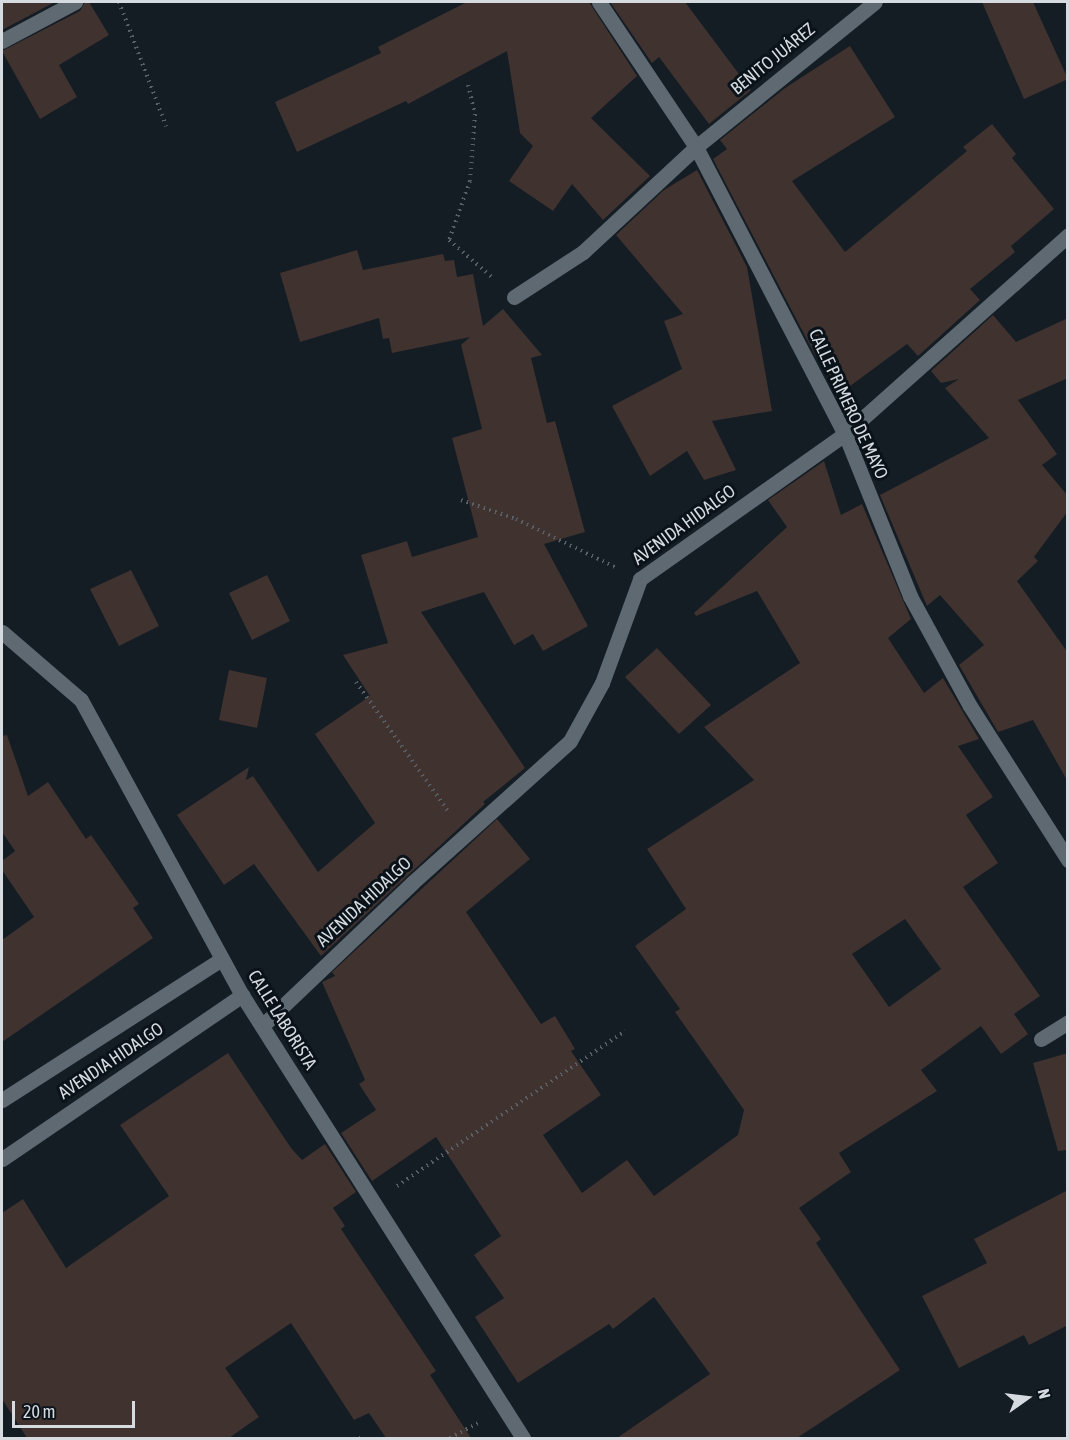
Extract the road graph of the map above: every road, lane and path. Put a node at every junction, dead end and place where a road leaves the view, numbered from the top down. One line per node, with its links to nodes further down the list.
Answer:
1 (75, 2): 5 (street)
2 (119, 2): 7 (path)
3 (599, 2): 8 (street, CALLE PRIMERO DE MAYO)
4 (875, 2): 8 (street, BENITO JUÁREZ)
5 (2, 41)
6 (468, 86): 10 (path)
7 (166, 126)
8 (696, 147): 10 (street, BENITO JUÁREZ); 11 (street, CALLE PRIMERO DE MAYO)
9 (1068, 235): 11 (street, AVENIDA HIDALGO)
10 (514, 297)
11 (845, 434): 13 (street, AVENIDA HIDALGO); 17 (street, CALLE PRIMERO DE MAYO)
12 (461, 500): 13 (path)
13 (640, 579): 16 (street, AVENIDA HIDALGO)
14 (2, 632): 18 (street, CALLE LABORISTA)
15 (356, 682): 16 (path)
16 (466, 836): 21 (street, AVENIDA HIDALGO)
17 (1068, 860)
18 (222, 959): 19 (street, CALLE LABORISTA); 24 (street, AVENDIA HIDALGO)
19 (242, 995): 21 (street, CALLE LABORISTA); 25 (street, AVENDIA HIDALGO)
20 (1068, 1022): 23 (street)
21 (262, 1026): 26 (street, CALLE LABORISTA)
22 (625, 1031): 26 (path)
23 (1041, 1039)
24 (2, 1100)
25 (2, 1160)
26 (372, 1203): 29 (street, CALLE LABORISTA)
27 (359, 1438): 28 (path)
28 (364, 1438)
29 (522, 1438)

